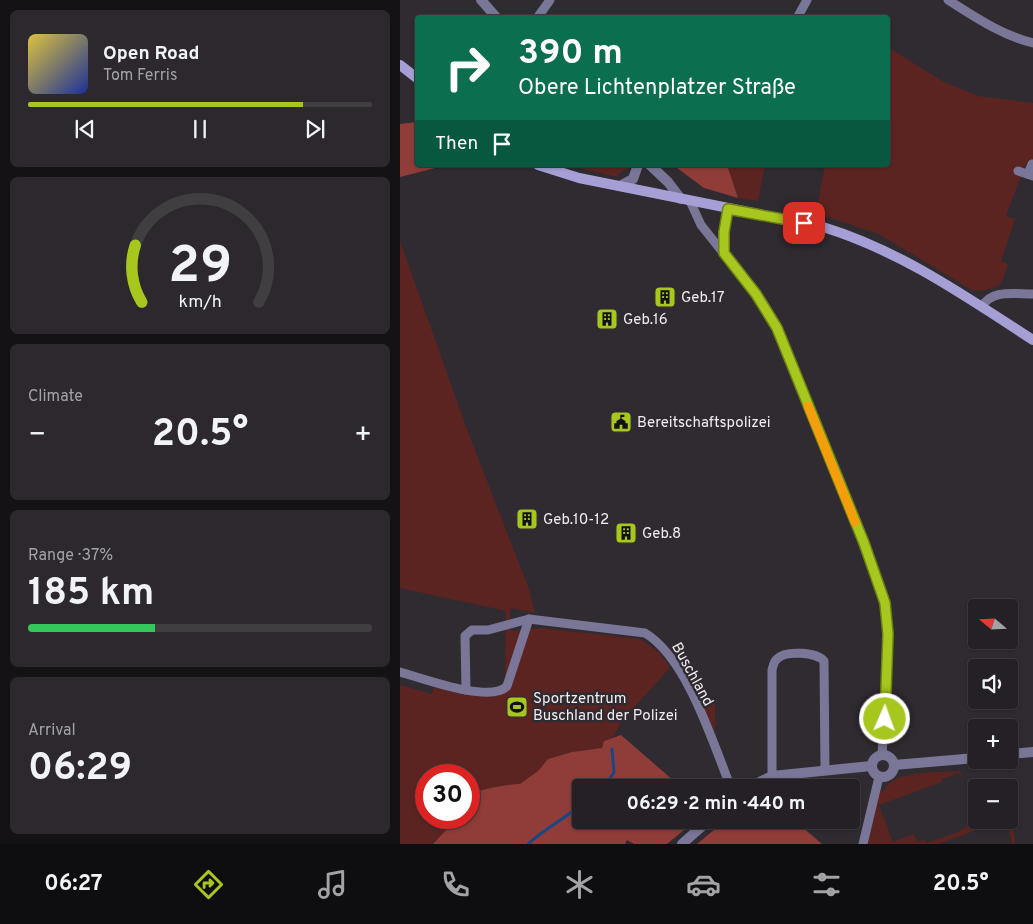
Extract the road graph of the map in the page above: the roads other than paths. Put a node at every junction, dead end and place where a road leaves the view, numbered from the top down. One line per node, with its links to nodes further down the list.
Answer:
1 (481, 0): 5 (street)
2 (550, 0): 6 (street)
3 (807, 0): 7 (street)
4 (948, 0): 8 (street)
5 (494, 15)
6 (539, 15)
7 (799, 15)
8 (1033, 43)
9 (400, 65): 10 (main road)
10 (415, 77)
11 (1032, 164): 16 (street)
12 (544, 167): 17 (main road)
13 (637, 167): 17 (street)
14 (652, 167): 18 (street)
15 (1018, 172): 16 (street)
16 (1030, 175)
17 (620, 186): 18 (main road)
18 (686, 200): 19 (main road); 20 (street)
19 (728, 209): 20 (street); 22 (main road)
20 (724, 253): 29 (street)
21 (1033, 294): 22 (street)
22 (982, 307): 23 (main road)
23 (1033, 340)
24 (529, 619): 26 (street); 26 (street, Buschland); 36 (street, Buschland)
25 (400, 672): 26 (street)
26 (466, 690)
27 (1033, 752): 28 (street)
28 (1018, 753)
29 (882, 755): 31 (street); 32 (street)
30 (968, 759): 31 (street)
31 (894, 765): 35 (street)
32 (872, 766): 33 (street); 35 (street)
33 (825, 770): 34 (street); 34 (street)
34 (772, 776): 37 (street)
35 (879, 777): 40 (street)
36 (727, 779)
37 (766, 779)
38 (699, 829): 39 (street)
39 (682, 844)
40 (864, 844)

